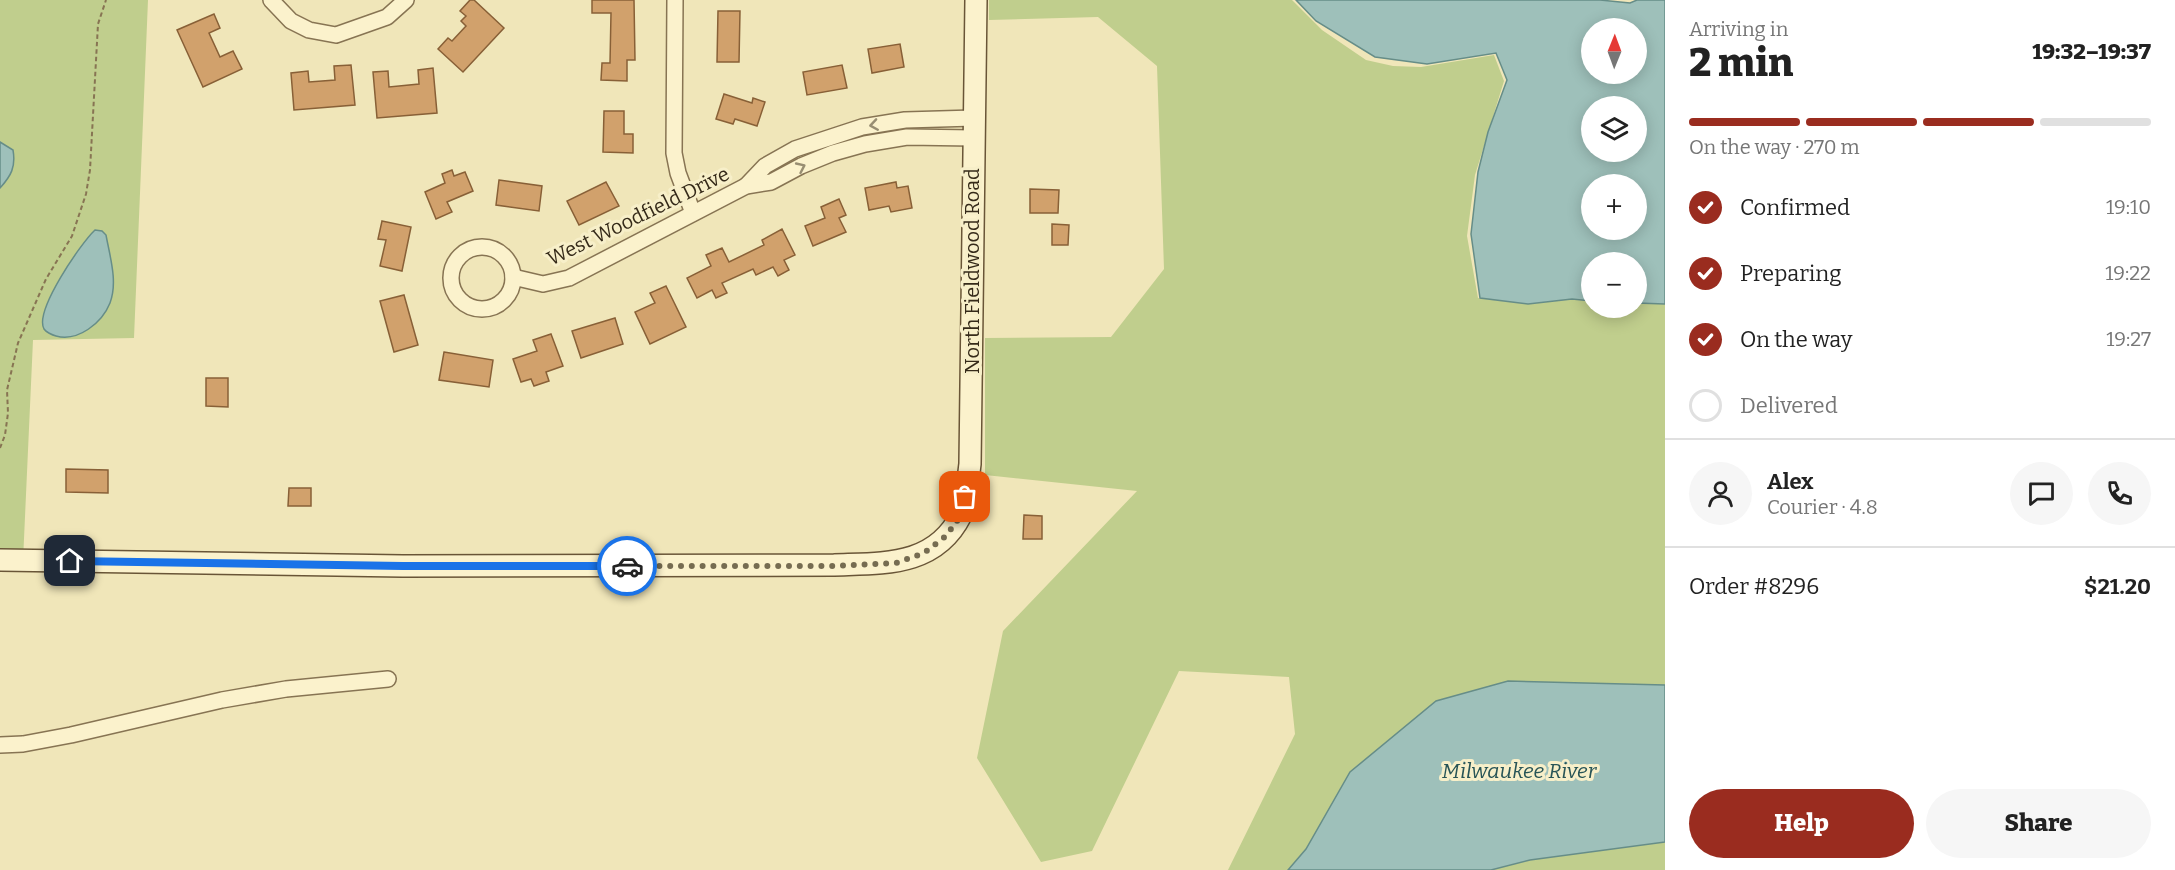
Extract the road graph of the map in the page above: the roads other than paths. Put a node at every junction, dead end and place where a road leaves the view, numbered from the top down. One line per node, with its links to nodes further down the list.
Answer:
1 (271, 0): 2 (street)
2 (406, 0)
3 (675, 0): 11 (street)
4 (976, 0): 6 (street, North Fieldwood Road)
5 (905, 120): 6 (street, West Woodfield Drive); 7 (street, West Woodfield Drive, one-way to 7); 8 (street)
6 (973, 128): 8 (street, West Woodfield Drive); 13 (street, North Fieldwood Road)
7 (826, 137): 9 (street); 10 (street, West Woodfield Drive)
8 (907, 137): 9 (street, West Woodfield Drive)
9 (833, 153): 10 (street, West Woodfield Drive, one-way to 9)
10 (746, 186): 11 (street, West Woodfield Drive)
11 (693, 213): 12 (street, West Woodfield Drive)
12 (513, 277): 12 (street)
13 (0, 560)
14 (388, 678): 15 (street)
15 (0, 745)

